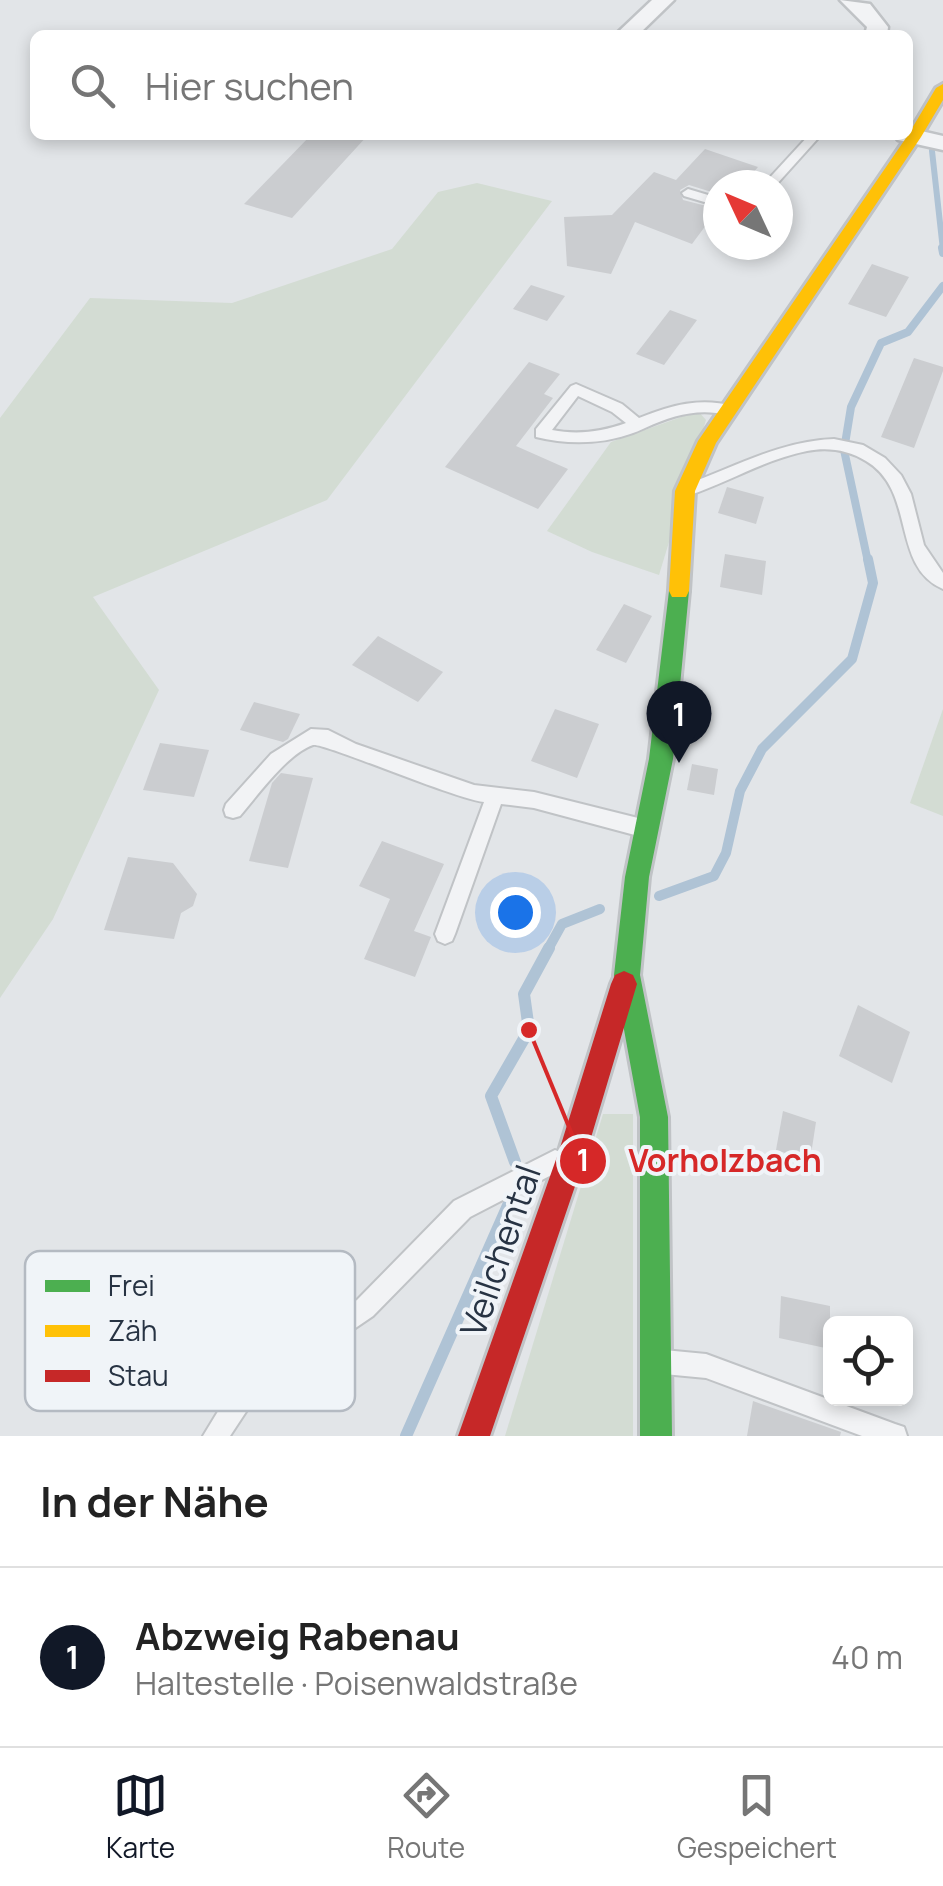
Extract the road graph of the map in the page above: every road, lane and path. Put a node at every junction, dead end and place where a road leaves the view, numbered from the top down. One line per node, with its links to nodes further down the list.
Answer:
1 (664, 0): 3 (street)
2 (850, 0): 4 (street)
3 (631, 30)
4 (877, 30)
5 (943, 88): 7 (street)
6 (810, 140): 8 (lane)
7 (927, 140): 11 (street)
8 (783, 170)
9 (688, 192): 10 (lane)
10 (703, 197)
11 (728, 410): 12 (lane); 13 (street)
12 (639, 426): 12 (lane)
13 (685, 491): 14 (lane); 17 (street)
14 (943, 583)
15 (495, 797): 16 (lane); 17 (lane); 18 (lane)
16 (233, 810)
17 (646, 829): 19 (street)
18 (446, 934)
19 (628, 974): 20 (street, Veilchental); 22 (street)
20 (573, 1151): 21 (lane); 25 (street, Veilchental)
21 (355, 1315)
22 (654, 1361): 26 (street); 27 (lane)
23 (232, 1411): 24 (lane)
24 (216, 1436)
25 (474, 1436)
26 (656, 1436)
27 (894, 1436)

